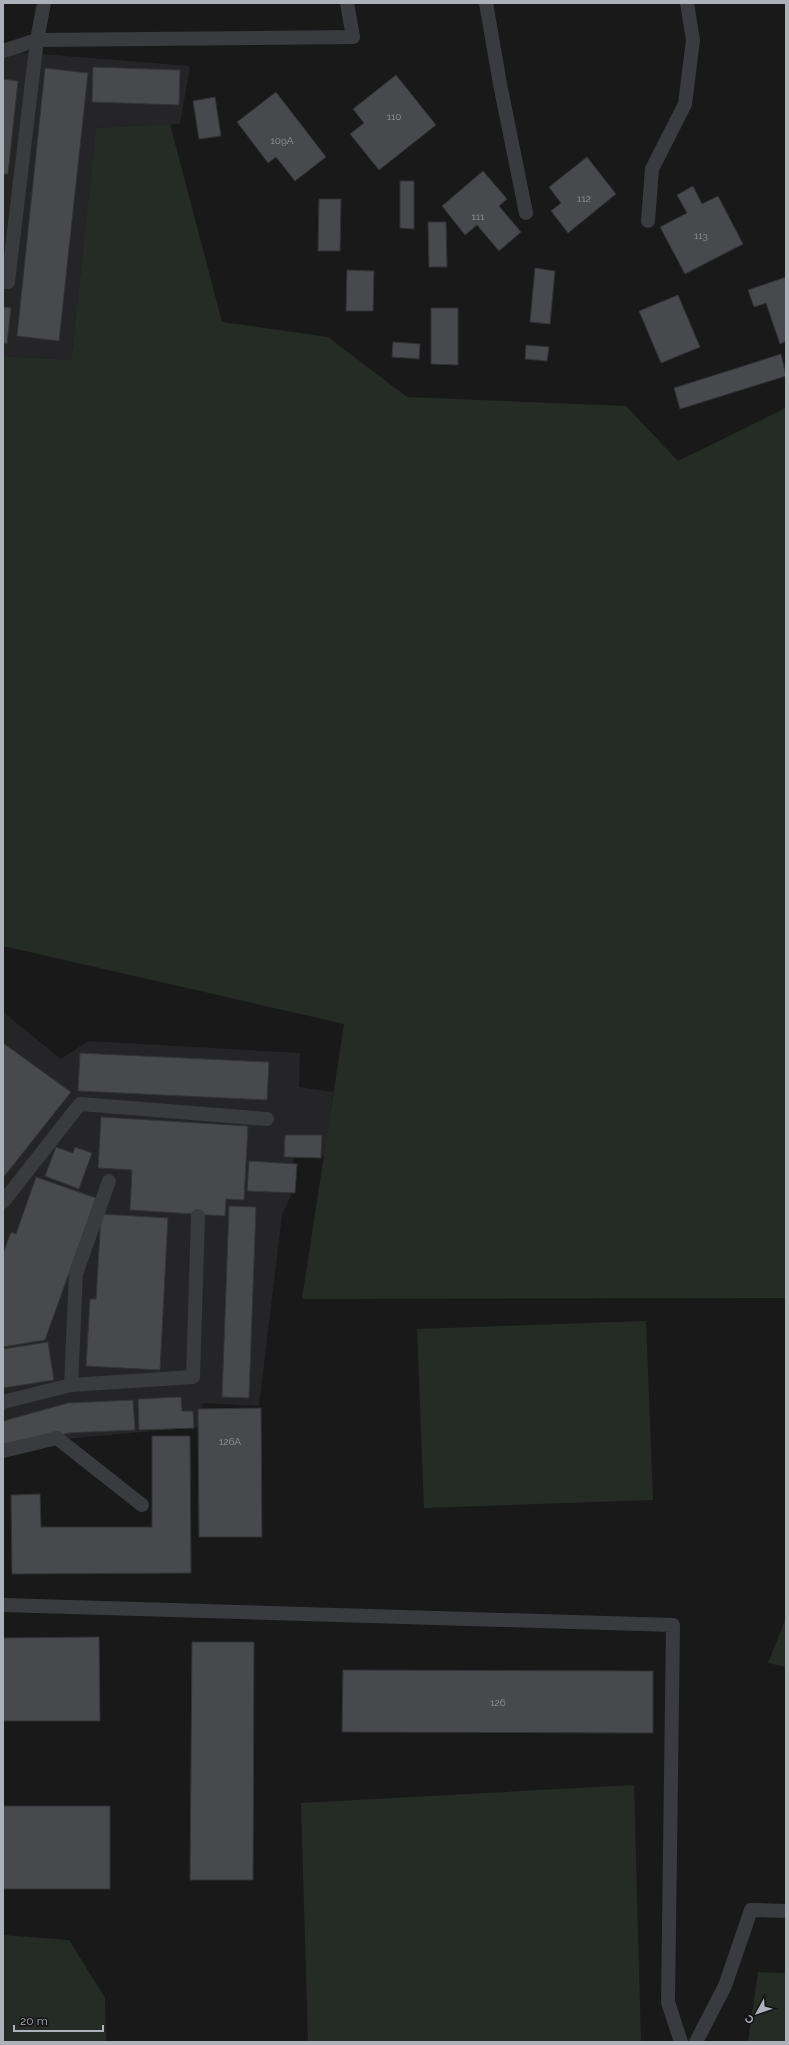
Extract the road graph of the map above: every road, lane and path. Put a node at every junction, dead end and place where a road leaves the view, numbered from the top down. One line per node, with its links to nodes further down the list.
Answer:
1 (44, 3): 5 (lane)
2 (347, 3): 5 (lane)
3 (486, 3): 7 (lane)
4 (687, 3): 8 (lane)
5 (36, 40): 6 (lane); 9 (lane)
6 (3, 51)
7 (526, 213)
8 (648, 221)
9 (3, 282)
10 (267, 1119): 12 (lane)
11 (109, 1181): 14 (lane)
12 (3, 1202)
13 (198, 1216): 14 (lane)
14 (71, 1385): 15 (lane)
15 (3, 1402)
16 (3, 1451): 17 (lane)
17 (142, 1505)
18 (3, 1605): 20 (lane)
19 (786, 1911): 21 (lane)
20 (681, 2042)
21 (696, 2042)

